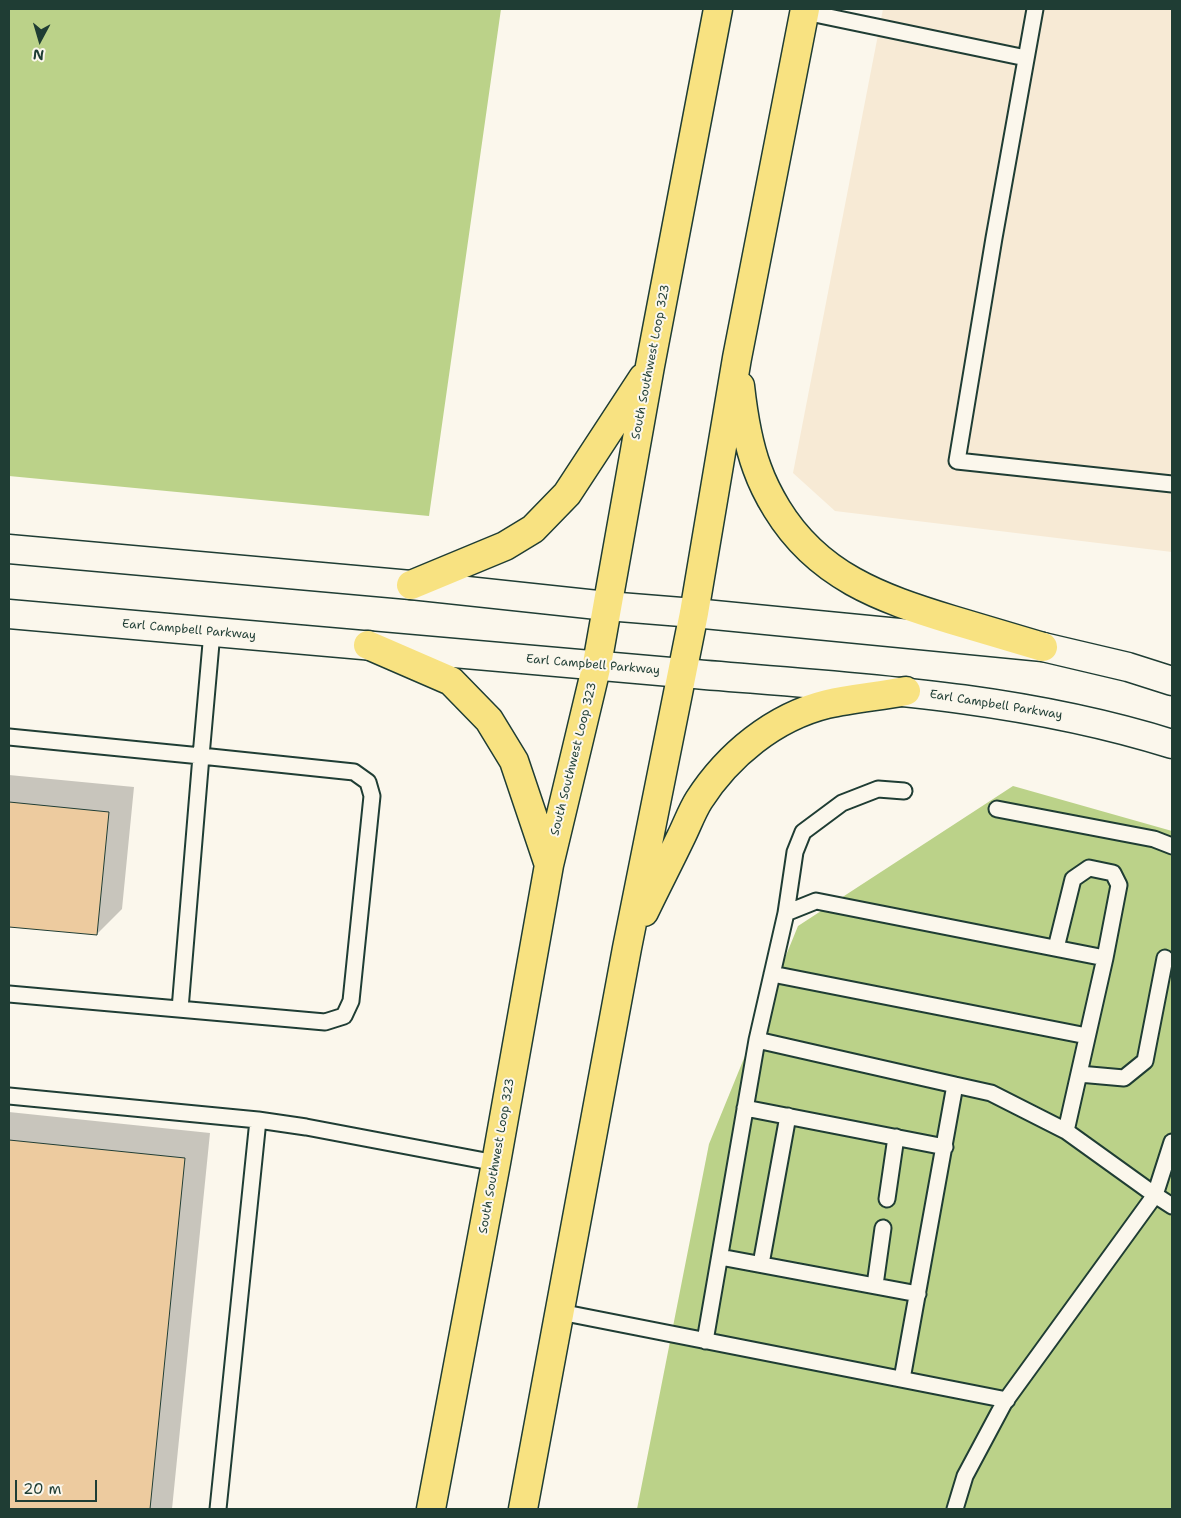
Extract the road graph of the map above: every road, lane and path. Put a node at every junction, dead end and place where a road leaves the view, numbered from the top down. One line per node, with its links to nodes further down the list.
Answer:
1 (718, 9): 6 (highway, South Southwest Loop 323)
2 (1035, 9): 4 (lane)
3 (805, 10): 4 (lane); 5 (highway)
4 (1026, 58): 7 (lane)
5 (737, 358): 11 (highway); 15 (highway)
6 (650, 366): 9 (highway); 10 (highway, South Southwest Loop 323)
7 (1172, 484)
8 (9, 549): 9 (main road)
9 (411, 585): 10 (main road)
10 (606, 606): 11 (main road); 16 (highway, South Southwest Loop 323)
11 (694, 613): 15 (main road); 17 (highway)
12 (9, 614): 13 (main road, Earl Campbell Parkway)
13 (212, 632): 14 (main road, Earl Campbell Parkway); 22 (lane)
14 (368, 644): 16 (main road, Earl Campbell Parkway); 26 (highway)
15 (1043, 647): 18 (main road)
16 (597, 664): 17 (main road, Earl Campbell Parkway); 26 (highway, South Southwest Loop 323)
17 (682, 673): 19 (main road, Earl Campbell Parkway); 28 (highway)
18 (1172, 681)
19 (906, 691): 21 (main road, Earl Campbell Parkway); 28 (highway)
20 (9, 737): 22 (lane)
21 (1172, 744)
22 (202, 756): 34 (lane); 34 (lane)
23 (904, 791): 27 (lane)
24 (997, 809): 25 (lane)
25 (1172, 846)
26 (549, 865): 47 (highway, South Southwest Loop 323)
27 (786, 913): 29 (lane); 32 (lane)
28 (627, 948): 56 (highway)
29 (1056, 948): 30 (lane); 30 (lane)
30 (1105, 958): 35 (lane)
31 (1164, 958): 37 (lane)
32 (772, 974): 35 (lane); 36 (lane)
33 (9, 994): 34 (lane)
34 (180, 1008)
35 (1087, 1036): 37 (lane)
36 (757, 1040): 38 (lane); 40 (lane)
37 (1079, 1074): 43 (lane)
38 (955, 1085): 43 (lane); 46 (lane)
39 (9, 1096): 42 (lane)
40 (746, 1108): 41 (lane); 52 (lane)
41 (788, 1116): 44 (lane); 53 (lane)
42 (258, 1120): 47 (lane); 60 (lane)
43 (1066, 1131): 48 (lane)
44 (896, 1136): 46 (lane); 49 (lane)
45 (1172, 1142): 48 (lane)
46 (945, 1147): 55 (lane)
47 (496, 1163): 61 (highway, South Southwest Loop 323)
48 (1155, 1195): 50 (lane); 59 (lane)
49 (887, 1199)
50 (1172, 1206)
51 (883, 1228): 54 (lane)
52 (720, 1257): 53 (lane); 57 (lane)
53 (760, 1264): 54 (lane)
54 (875, 1286): 55 (lane)
55 (918, 1294): 58 (lane)
56 (560, 1312): 57 (lane); 62 (highway)
57 (706, 1341): 58 (lane)
58 (902, 1380): 59 (lane)
59 (1007, 1400): 63 (lane)
60 (218, 1509)
61 (431, 1509)
62 (523, 1509)
63 (955, 1509)

